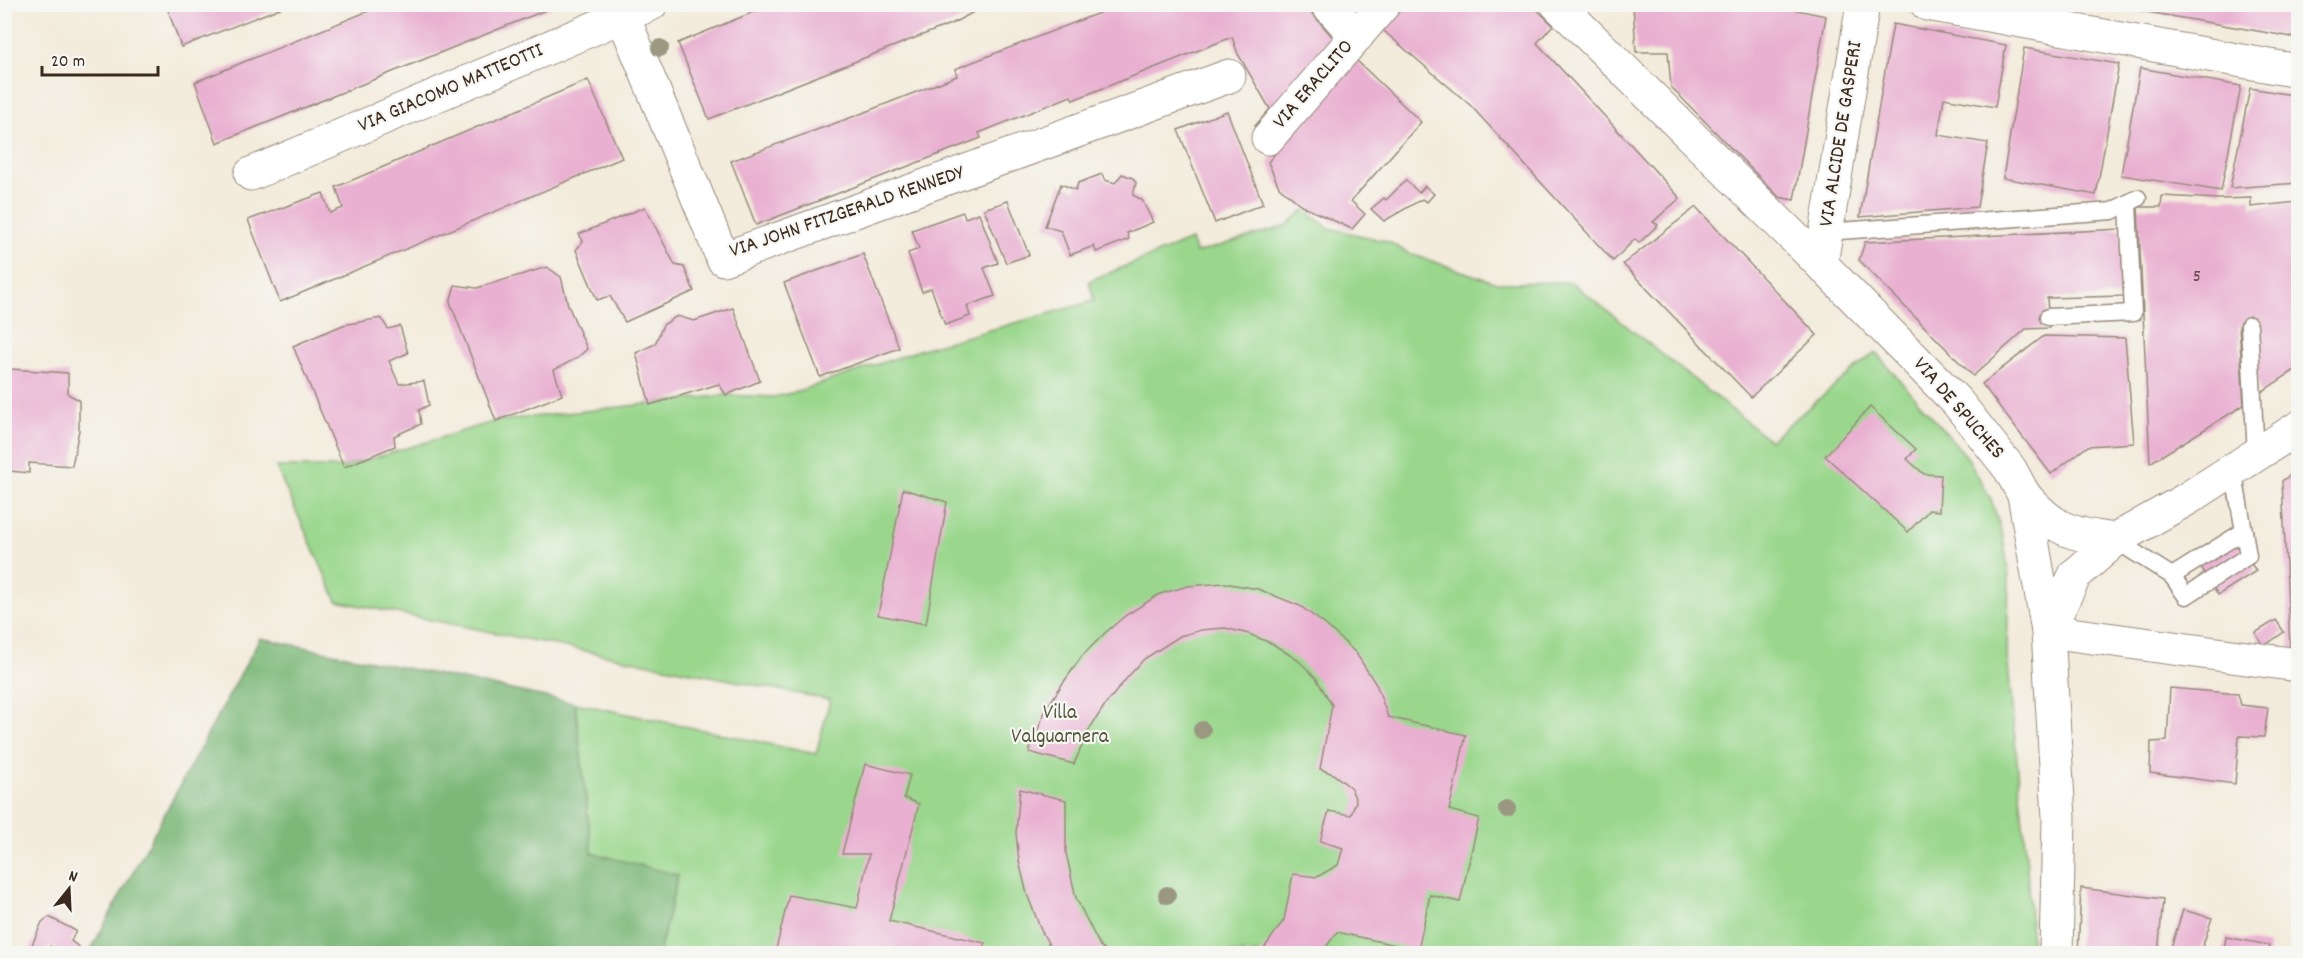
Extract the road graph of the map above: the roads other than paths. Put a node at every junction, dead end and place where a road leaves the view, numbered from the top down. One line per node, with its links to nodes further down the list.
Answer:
1 (1327, 4): 7 (street)
2 (1384, 4): 7 (street, VIA ERACLITO)
3 (1557, 4): 13 (street, VIA DE SPUCHES)
4 (1863, 4): 12 (street, VIA ALCIDE DE GASPERI)
5 (1927, 4): 8 (street)
6 (631, 8): 9 (street, VIA JOHN FITZGERALD KENNEDY); 11 (street, VIA GIACOMO MATTEOTTI)
7 (1357, 36): 10 (street, VIA ERACLITO)
8 (2298, 71)
9 (1229, 76)
10 (1268, 138)
11 (251, 174)
12 (1826, 232): 13 (street, VIA ALCIDE DE GASPERI); 14 (lane)
13 (1821, 264): 18 (street, VIA DE SPUCHES)
14 (2048, 317)
15 (2249, 326): 17 (lane)
16 (2298, 428): 17 (street)
17 (2244, 462): 19 (lane); 20 (street)
18 (2024, 495): 20 (street); 22 (street, VIA DE SPUCHES)
19 (2244, 531): 21 (lane); 21 (lane)
20 (2115, 540): 21 (lane); 22 (street)
21 (2172, 576)
22 (2048, 632): 23 (street); 24 (street, VIA DE SPUCHES)
23 (2298, 665)
24 (2056, 954)

